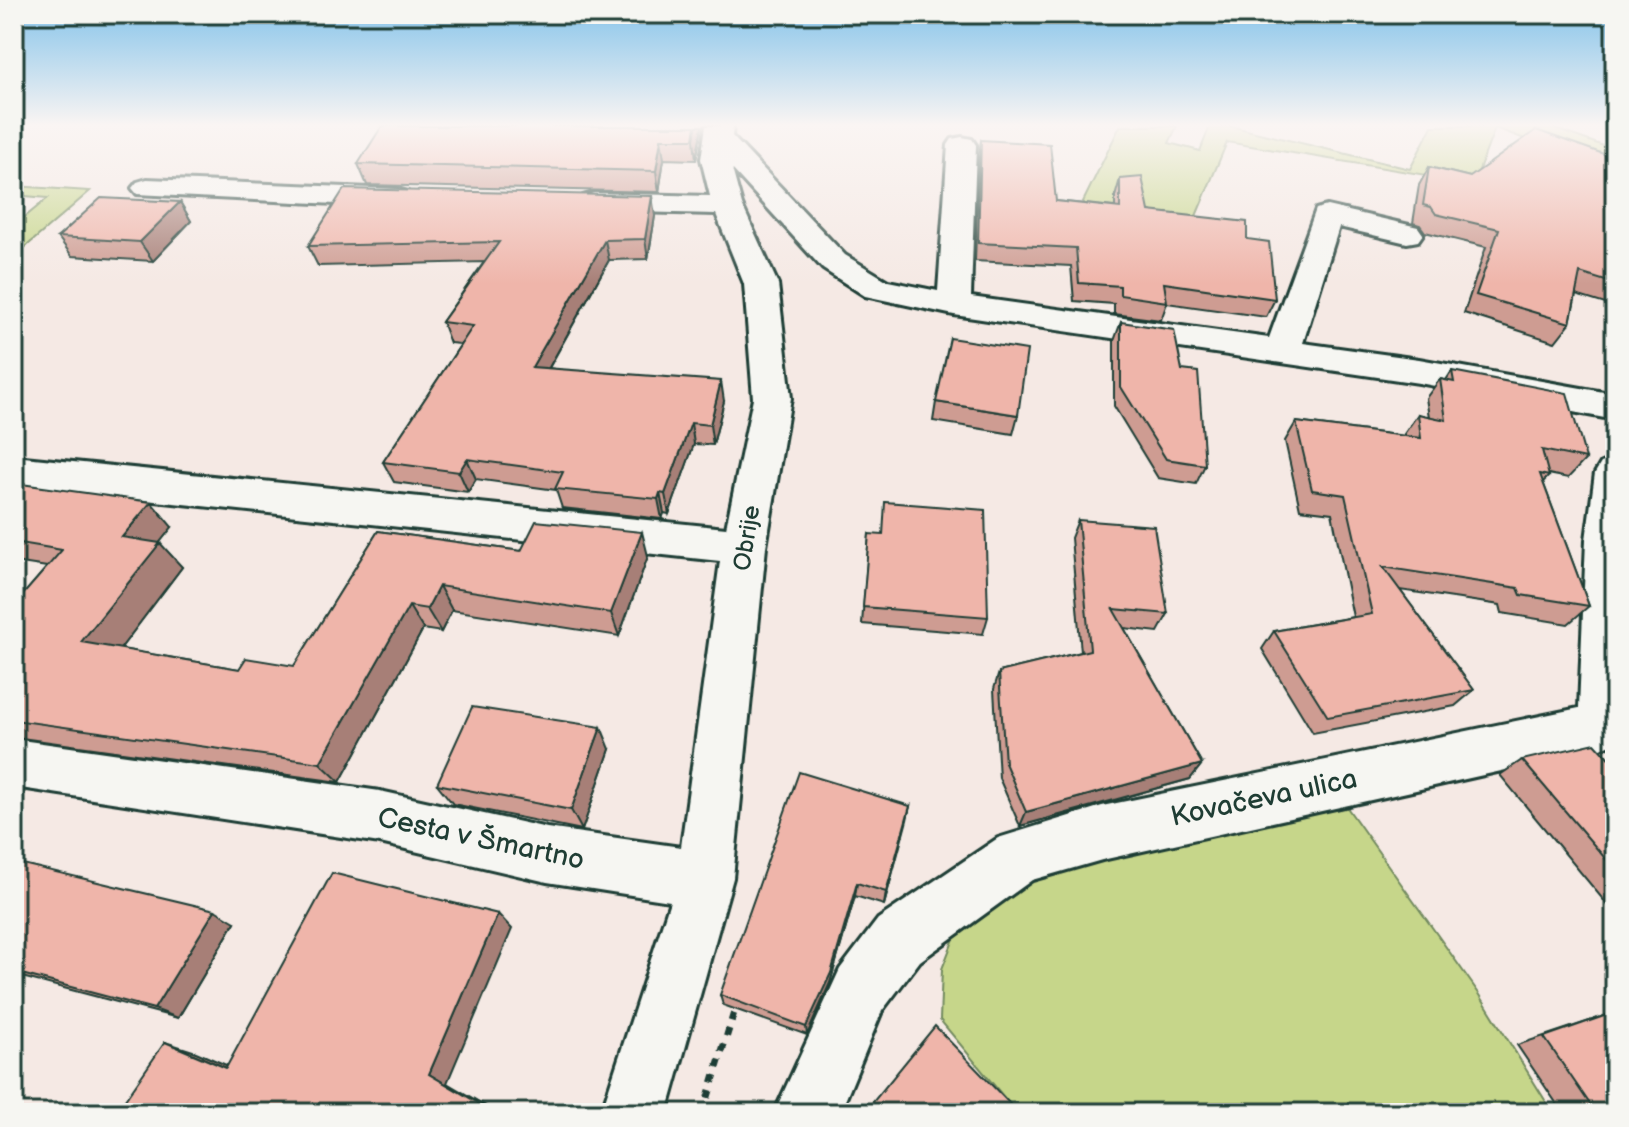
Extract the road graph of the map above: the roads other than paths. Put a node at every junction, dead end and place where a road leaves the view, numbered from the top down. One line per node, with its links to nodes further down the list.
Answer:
1 (720, 179): 7 (street, Obrije)
2 (761, 179): 9 (street)
3 (960, 179): 9 (street)
4 (147, 188): 5 (street)
5 (427, 199)
6 (569, 202): 7 (street)
7 (727, 205): 14 (street, Obrije)
8 (1407, 234): 10 (street)
9 (954, 305): 10 (street)
10 (1282, 353): 11 (street)
11 (1615, 407)
12 (14, 471): 14 (street)
13 (1615, 473): 15 (street, Kovačeva ulica)
14 (744, 547): 17 (street, Obrije)
15 (1606, 734): 19 (street, Kovačeva ulica)
16 (14, 763): 17 (street, Cesta v Šmartno)
17 (705, 878): 18 (street)
18 (634, 1113)
19 (807, 1113)

